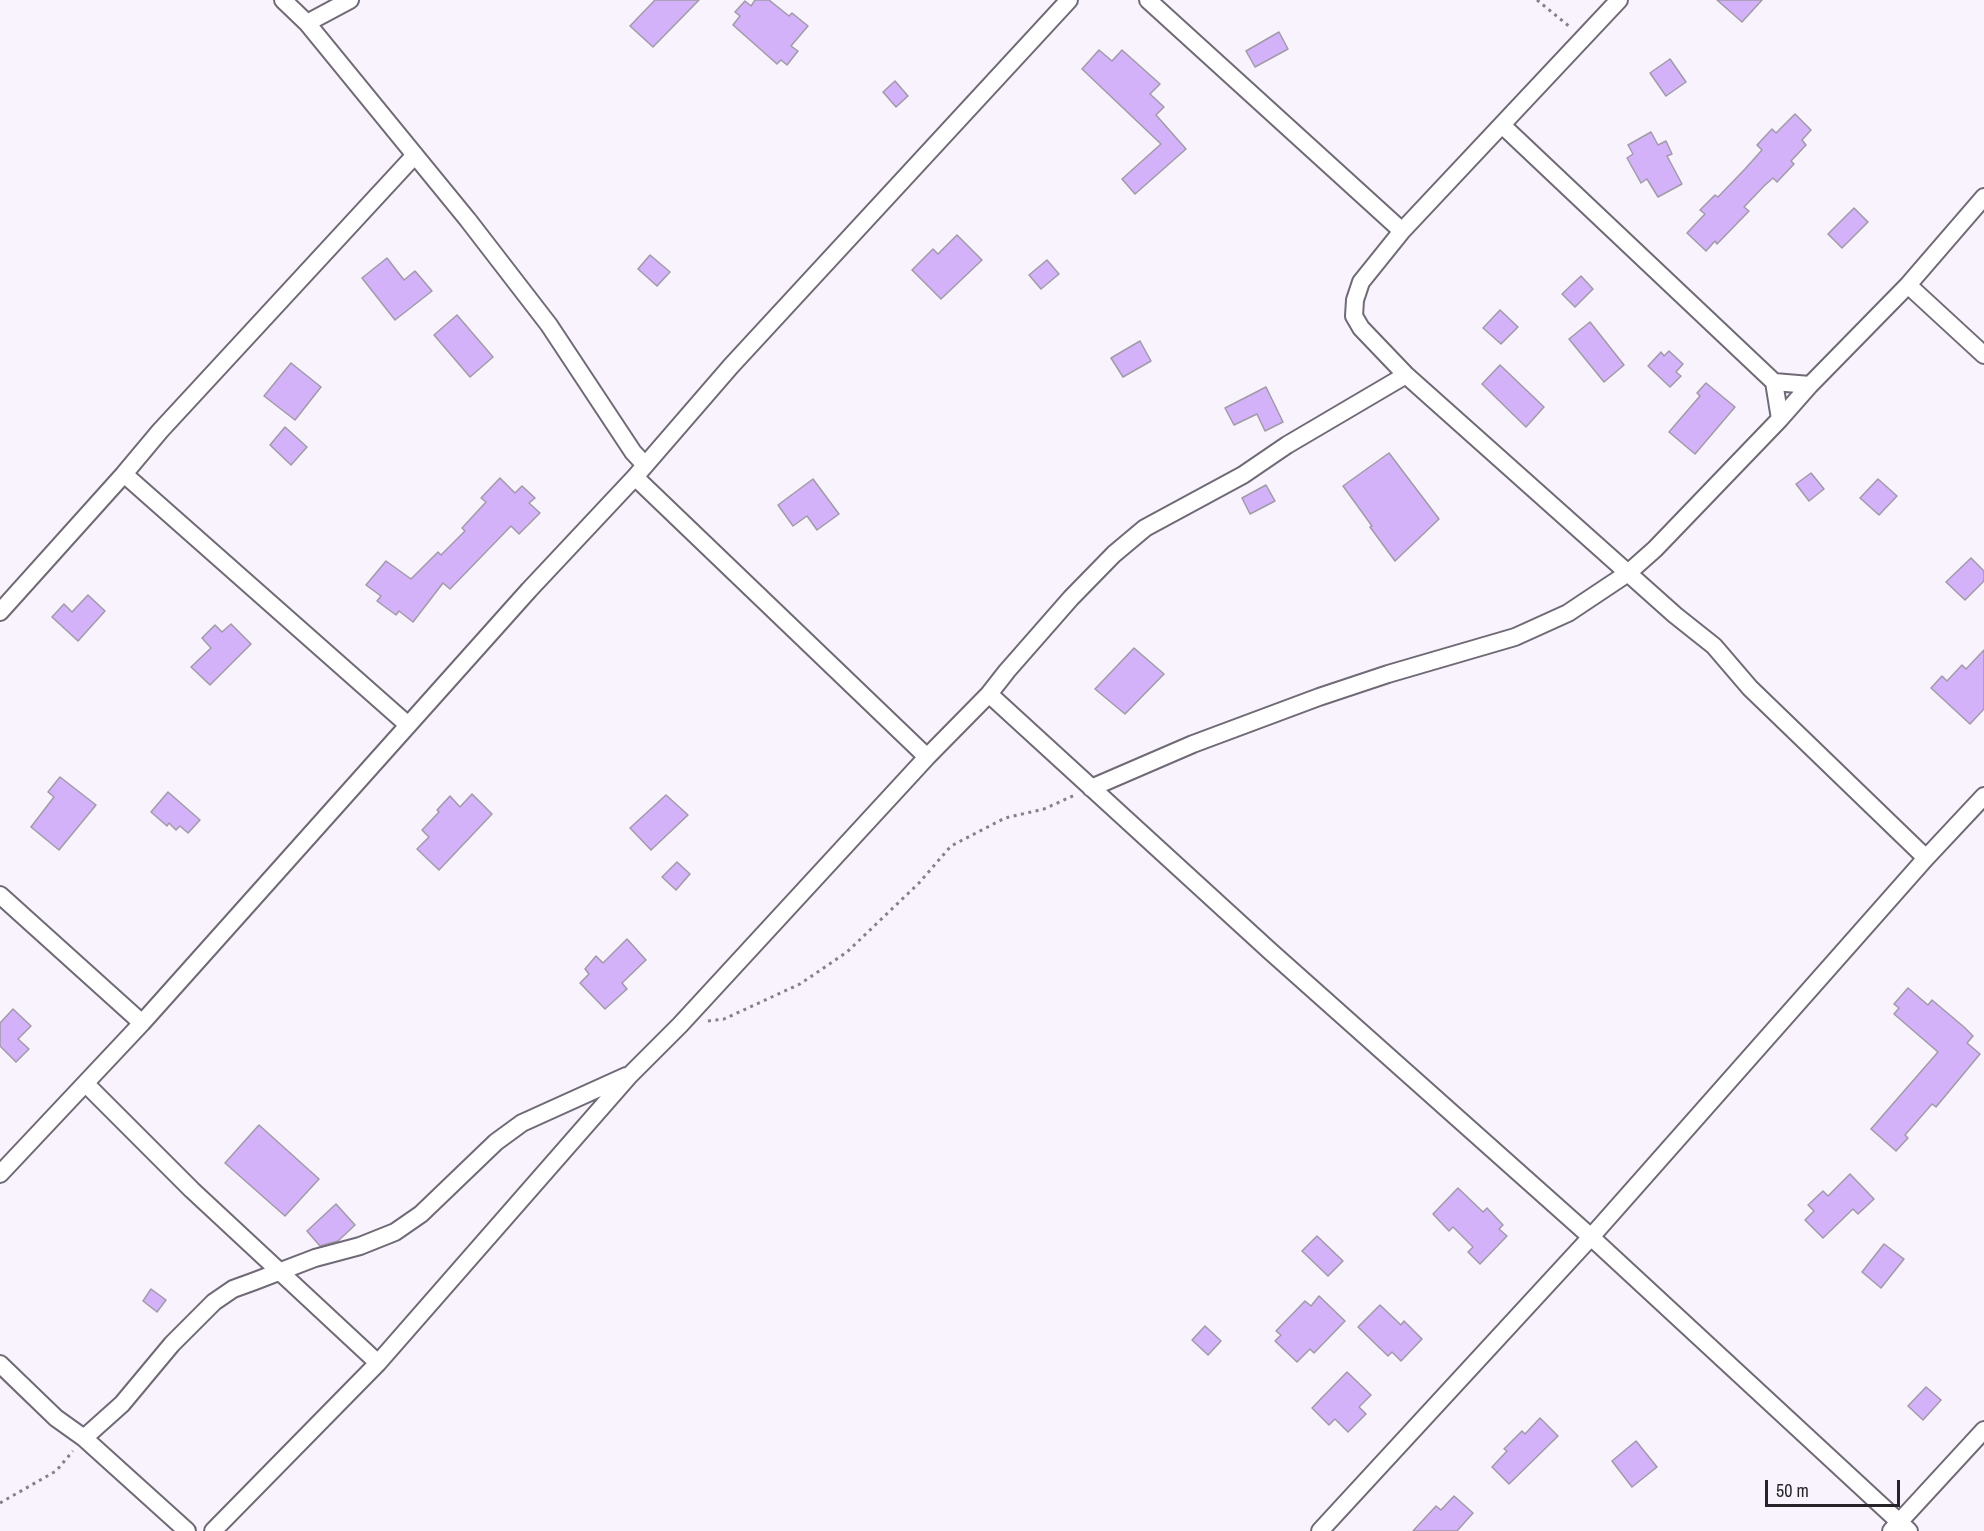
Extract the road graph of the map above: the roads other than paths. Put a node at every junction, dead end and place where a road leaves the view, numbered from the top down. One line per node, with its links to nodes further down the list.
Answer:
1 (283, 0): 6 (street)
2 (350, 0): 6 (street)
3 (1069, 0): 17 (street)
4 (1148, 0): 10 (street)
5 (1619, 0): 7 (street)
6 (307, 23): 8 (street)
7 (1502, 125): 10 (street); 14 (street)
8 (415, 155): 17 (street); 18 (street)
9 (1984, 197): 11 (street)
10 (1402, 231): 13 (street)
11 (1908, 285): 12 (street); 15 (street)
12 (1984, 356)
13 (1406, 375): 19 (street); 21 (street)
14 (1774, 382): 15 (street); 16 (street)
15 (1810, 385): 16 (street)
16 (1780, 419): 19 (street)
17 (640, 471): 22 (street); 23 (street)
18 (124, 474): 20 (street); 22 (street)
19 (1628, 573): 24 (street); 26 (street)
20 (0, 612)
21 (989, 694): 23 (street); 24 (street)
22 (408, 725): 28 (street)
23 (927, 757): 29 (street)
24 (1091, 788): 32 (street)
25 (1984, 796): 26 (street)
26 (1926, 858): 32 (street)
27 (0, 895): 28 (street)
28 (142, 1023): 30 (street)
29 (630, 1075): 33 (street); 34 (street)
30 (86, 1084): 31 (street); 33 (street)
31 (0, 1174)
32 (1591, 1238): 38 (street); 41 (street)
33 (280, 1272): 34 (street); 37 (street)
34 (378, 1363): 40 (street)
35 (0, 1364): 37 (street)
36 (1984, 1430): 38 (street)
37 (84, 1438): 39 (street)
38 (1900, 1528)
39 (187, 1531)
40 (213, 1531)
41 (1320, 1531)

